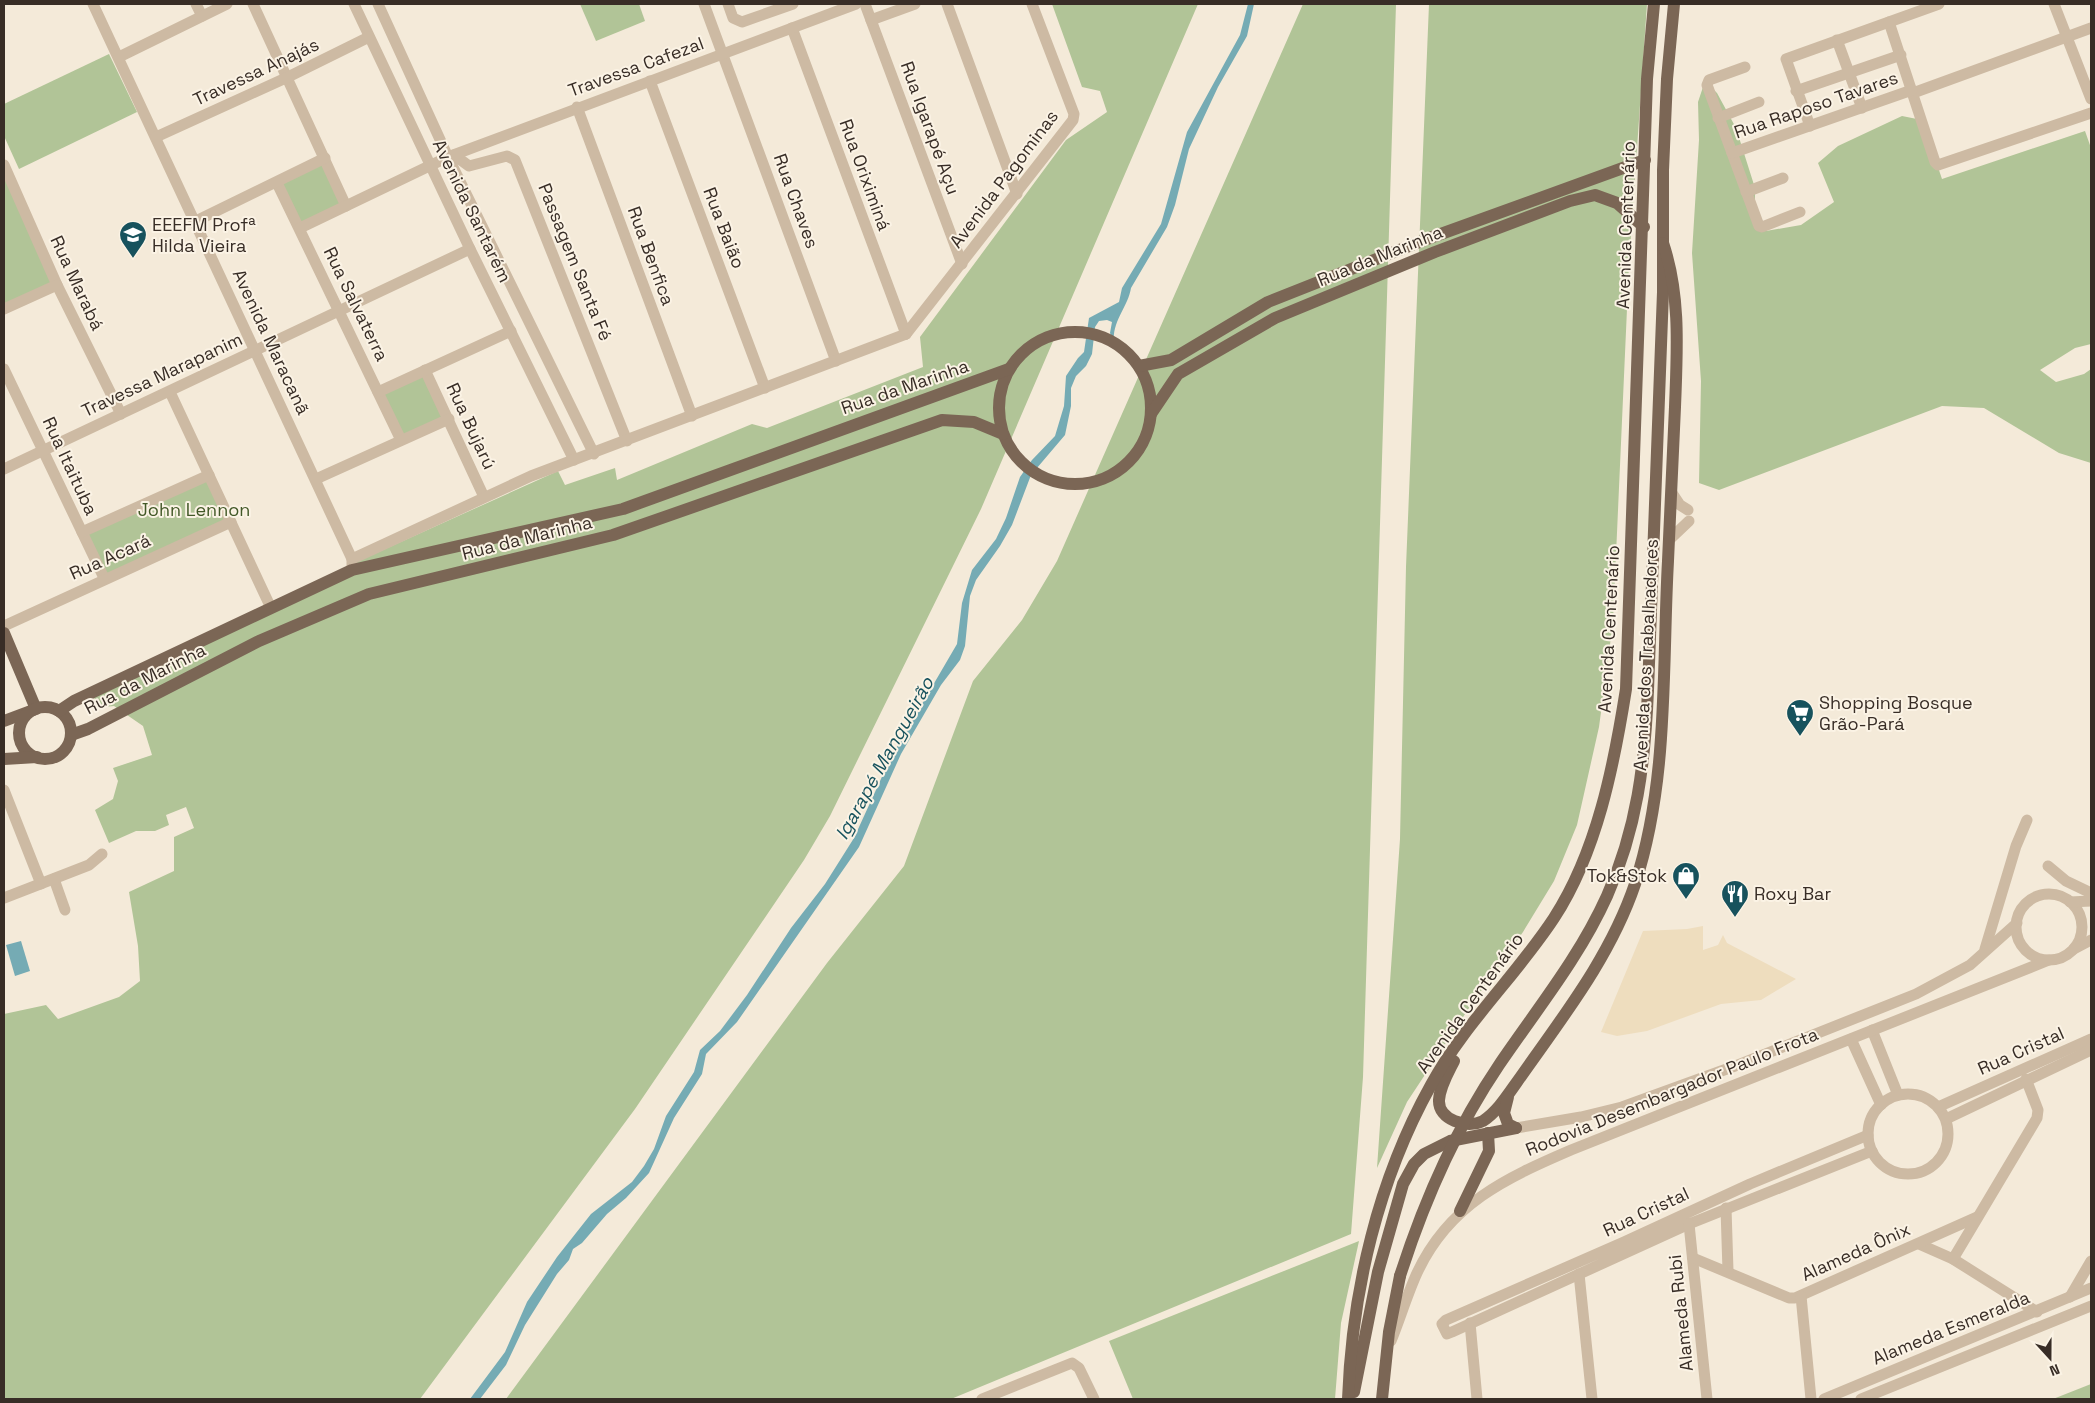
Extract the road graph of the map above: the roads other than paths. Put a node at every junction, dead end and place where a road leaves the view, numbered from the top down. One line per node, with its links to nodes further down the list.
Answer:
1 (93, 4): 29 (street, Avenida Maracanã)
2 (196, 4): 19 (street)
3 (227, 4): 19 (street)
4 (254, 4): 32 (street)
5 (354, 4): 25 (street, Avenida Santarém)
6 (378, 4): 45 (street, Avenida Santarém)
7 (704, 4): 27 (street, Rua Chaves)
8 (728, 4): 9 (street)
9 (793, 4)
10 (856, 4): 22 (street, Travessa Cafezal)
11 (865, 4): 20 (street, Rua Igarapé Açu)
12 (915, 4): 20 (street)
13 (947, 4): 53 (street)
14 (1032, 4): 53 (street, Avenida Pagominas)
15 (1654, 4): 47 (main road, Avenida Centenário)
16 (1674, 4): 59 (main road, Avenida Centenário)
17 (1939, 4): 21 (street)
18 (2054, 4): 24 (street)
19 (202, 16): 29 (street)
20 (871, 20): 61 (street, Rua Igarapé Açu)
21 (1889, 22): 26 (street); 28 (street)
22 (792, 28): 27 (street, Travessa Cafezal); 66 (street, Rua Oriximiná)
23 (2091, 28): 24 (street, Rua Raposo Tavares)
24 (2067, 36): 35 (street, Rua Raposo Tavares); 36 (street)
25 (369, 37): 32 (street, Travessa Anajás); 49 (street, Avenida Santarém)
26 (1838, 40): 31 (street); 34 (street)
27 (723, 53): 33 (street, Travessa Cafezal); 68 (street, Rua Chaves)
28 (1900, 55): 31 (street); 35 (street)
29 (119, 57): 43 (street, Avenida Maracanã)
30 (1745, 67): 41 (street)
31 (1850, 72): 34 (street); 39 (street)
32 (288, 77): 43 (street, Travessa Anajás); 46 (street)
33 (650, 81): 38 (street, Travessa Cafezal); 73 (street, Rua Baião)
34 (1796, 91): 42 (street)
35 (1913, 92): 39 (street, Rua Raposo Tavares); 40 (street)
36 (2091, 100)
37 (1759, 102): 41 (street)
38 (577, 108): 45 (street, Travessa Cafezal); 78 (street, Rua Benfica)
39 (1862, 108): 42 (street, Rua Raposo Tavares)
40 (2091, 113)
41 (1718, 118): 44 (street)
42 (1810, 126): 44 (street, Rua Raposo Tavares)
43 (156, 137): 56 (street, Avenida Maracanã)
44 (1732, 153): 52 (street)
45 (451, 156): 49 (street, Travessa Cafezal); 80 (street, Avenida Santarém); 84 (street, Passagem Santa Fé)
46 (325, 158): 51 (street); 54 (street)
47 (1645, 160): 57 (main road, Avenida Centenário); 69 (main road, Rua da Marinha)
48 (4, 165): 62 (street, Rua Marabá)
49 (430, 166): 54 (street, Travessa Cafezal); 60 (street, Avenida Santarém)
50 (1783, 178): 52 (street)
51 (277, 183): 56 (street); 58 (street, Rua Salvaterra)
52 (1746, 192): 55 (street)
53 (1018, 194): 61 (street, Avenida Pagominas)
54 (346, 206): 58 (street, Travessa Cafezal)
55 (1800, 212)
56 (196, 222): 67 (street, Avenida Maracanã)
57 (1644, 227): 77 (main road, Rua da Marinha); 125 (main road, Avenida Centenário)
58 (300, 228): 64 (street, Rua Salvaterra)
59 (1663, 243): 91 (main road, Avenida dos Trabalhadores); 165 (main road, Avenida Centenário, bridge)
60 (470, 249): 64 (street, Travessa Marapanim); 65 (street, Avenida Santarém)
61 (962, 264): 66 (street, Avenida Pagominas)
62 (57, 285): 63 (street); 76 (street, Rua Marabá)
63 (4, 309)
64 (340, 311): 67 (street, Travessa Marapanim); 75 (street, Rua Salvaterra)
65 (510, 332): 72 (street); 81 (street, Avenida Santarém)
66 (906, 334): 68 (street, Rua da Marinha)
67 (257, 350): 74 (street, Travessa Marapanim); 90 (street, Avenida Maracanã)
68 (836, 361): 73 (street, Rua da Marinha)
69 (1139, 366): 71 (main road); 77 (main road)
70 (4, 369): 85 (street, Rua Itaituba)
71 (1009, 369): 82 (main road); 96 (main road, Rua da Marinha)
72 (425, 370): 75 (street); 79 (street, Rua Bujarú)
73 (765, 388): 78 (street, Rua da Marinha)
74 (170, 392): 76 (street, Travessa Marapanim); 89 (street)
75 (378, 392): 83 (street, Rua Salvaterra)
76 (120, 414): 85 (street, Travessa Marapanim)
77 (1151, 414): 82 (main road)
78 (692, 416): 84 (street, Rua da Marinha)
79 (449, 419): 83 (street); 92 (street, Rua Bujarú)
80 (580, 426): 81 (street); 86 (street, Avenida Santarém)
81 (560, 433): 87 (street, Avenida Santarém)
82 (1003, 434): 104 (main road, Rua da Marinha)
83 (401, 440): 90 (street)
84 (627, 441): 86 (street, Rua da Marinha)
85 (44, 450): 88 (street, Travessa Marapanim); 94 (street, Rua Itaituba)
86 (594, 454): 87 (street, Rua da Marinha)
87 (574, 460): 92 (street, Rua da Marinha)
88 (4, 469)
89 (209, 474): 93 (street); 94 (street)
90 (316, 479): 96 (street, Avenida Maracanã)
91 (1672, 494): 95 (main road, Avenida dos Trabalhadores); 95 (street)
92 (484, 497): 96 (street, Rua da Marinha)
93 (231, 522): 97 (street, Rua Acará); 98 (street)
94 (82, 532): 97 (street, Rua Itaituba)
95 (1669, 540): 133 (main road, Avenida dos Trabalhadores)
96 (352, 565): 98 (main road, Rua da Marinha)
97 (104, 578): 99 (street, Rua Acará)
98 (272, 608): 102 (main road, Rua da Marinha)
99 (4, 626)
100 (4, 633): 101 (main road)
101 (36, 709): 102 (main road); 103 (main road); 105 (main road)
102 (59, 711): 104 (main road)
103 (4, 721)
104 (71, 735): 105 (main road)
105 (37, 757): 106 (main road)
106 (4, 760)
107 (4, 790): 108 (street)
108 (15, 818): 110 (street); 114 (street)
109 (2027, 820): 122 (street)
110 (4, 823)
111 (102, 854): 113 (street)
112 (2048, 866): 115 (street)
113 (54, 879): 114 (street); 119 (street)
114 (41, 884): 116 (street)
115 (2091, 893)
116 (4, 898)
117 (2091, 901): 118 (street)
118 (2070, 902): 120 (street); 123 (street)
119 (65, 910)
120 (2017, 923): 122 (street, Rodovia Desembargador Paulo Frota); 124 (street)
121 (2091, 940): 123 (street)
122 (1985, 950): 127 (street, Rodovia Desembargador Paulo Frota)
123 (2073, 950): 124 (street)
124 (2049, 960): 126 (street, Rodovia Desembargador Paulo Frota)
125 (1474, 1021): 133 (main road, Avenida dos Trabalhadores); 170 (main road, Avenida Centenário)
126 (1872, 1030): 129 (street, Rodovia Desembargador Paulo Frota); 134 (street)
127 (1806, 1038): 131 (street); 138 (street, Rodovia Desembargador Paulo Frota)
128 (2091, 1038): 130 (street, Rua Cristal)
129 (1851, 1039): 131 (street, Rodovia Desembargador Paulo Frota); 135 (street)
130 (2084, 1049): 132 (street, Rua Cristal); 136 (street, Rua Cristal)
131 (1791, 1064): 145 (street, Rodovia Desembargador Paulo Frota)
132 (2026, 1079): 137 (street, Rua Cristal); 146 (street)
133 (1510, 1093): 138 (main road)
134 (1898, 1095): 135 (street); 136 (street)
135 (1881, 1105): 140 (street)
136 (1938, 1107): 137 (street)
137 (1946, 1119): 141 (street)
138 (1516, 1128): 139 (main road, Rodovia Desembargador Paulo Frota)
139 (1488, 1133): 145 (main road); 171 (main road, Rodovia Desembargador Paulo Frota)
140 (1868, 1136): 141 (street); 142 (street, Rua Cristal)
141 (1872, 1151): 143 (street, Rua Cristal)
142 (1750, 1184): 143 (street); 149 (street, Rua Cristal)
143 (1753, 1198): 144 (street, Rua Cristal)
144 (1726, 1208): 147 (street, Rua Cristal); 153 (street)
145 (1460, 1211): 165 (street, Rodovia Desembargador Paulo Frota)
146 (1977, 1217): 148 (street, Alameda Ônix); 151 (street)
147 (1689, 1224): 149 (street, Rua Cristal); 150 (street, Alameda Rubi)
148 (1919, 1244): 151 (street); 157 (street, Alameda Ônix)
149 (1626, 1247): 154 (street, Rua Cristal); 156 (street, Rua Cristal)
150 (1694, 1258): 153 (street, Alameda Ônix); 175 (street, Alameda Rubi)
151 (1952, 1259): 161 (street)
152 (2091, 1261): 158 (street)
153 (1728, 1271): 157 (street, Alameda Ônix)
154 (1579, 1274): 159 (street, Rua Cristal); 174 (street)
155 (2091, 1288): 158 (street, Alameda Esmeralda)
156 (1517, 1289): 159 (street); 163 (street, Rua Cristal)
157 (1801, 1296): 176 (street)
158 (2070, 1297): 161 (street, Alameda Esmeralda)
159 (1521, 1300): 163 (street, Rua Cristal)
160 (2091, 1306): 164 (street, Alameda Esmeralda)
161 (2038, 1312): 162 (street, Alameda Esmeralda)
162 (2017, 1320): 164 (street); 166 (street, Alameda Esmeralda)
163 (1470, 1323): 173 (street)
164 (2024, 1333): 167 (street, Alameda Esmeralda)
165 (1387, 1350): 172 (main road, Avenida Centenário)
166 (1862, 1384): 167 (street); 177 (street, Alameda Esmeralda)
167 (1864, 1398)
168 (982, 1399): 169 (street)
169 (1094, 1399)
170 (1348, 1399)
171 (1353, 1399)
172 (1382, 1399)
173 (1477, 1399)
174 (1592, 1399)
175 (1707, 1399)
176 (1811, 1399)
177 (1824, 1399)

